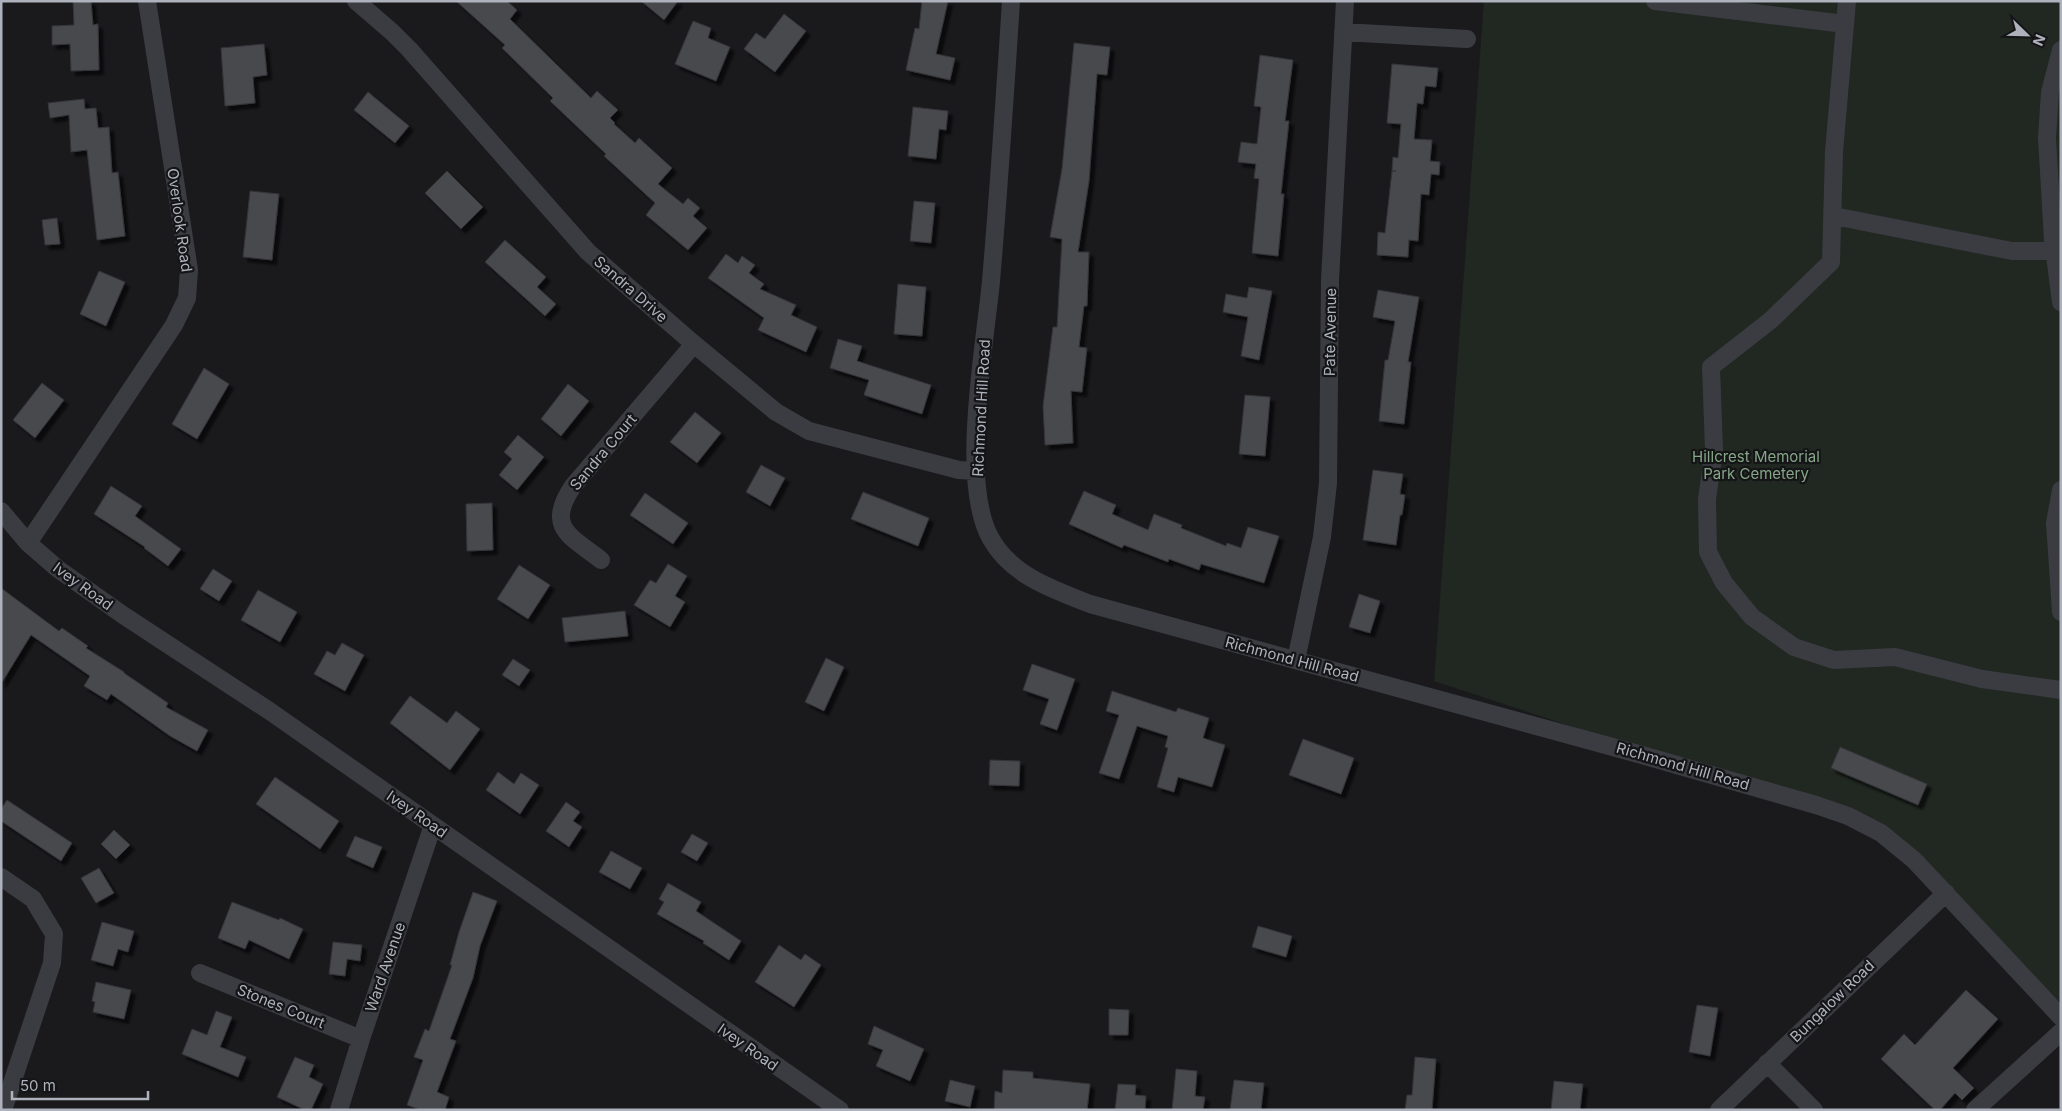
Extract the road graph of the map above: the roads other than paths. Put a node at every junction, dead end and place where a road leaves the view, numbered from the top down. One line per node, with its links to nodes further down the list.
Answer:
1 (147, 1): 18 (street, Overlook Road)
2 (356, 1): 14 (street, Sandra Drive)
3 (1011, 1): 15 (street, Richmond Hill Road)
4 (1345, 1): 8 (street, Pate Avenue)
5 (1655, 1): 7 (street)
6 (1848, 1): 7 (street)
7 (1845, 24): 11 (street)
8 (1343, 32): 9 (street); 21 (street, Pate Avenue)
9 (1467, 39)
10 (2061, 50): 12 (street)
11 (1834, 216): 12 (street); 22 (street)
12 (2054, 251): 13 (street)
13 (2061, 302)
14 (694, 344): 15 (street, Sandra Drive); 19 (street, Sandra Court)
15 (975, 471): 21 (street, Richmond Hill Road)
16 (2061, 490): 20 (street)
17 (1, 511): 18 (street, Ivey Road)
18 (28, 543): 23 (street, Ivey Road)
19 (601, 560)
20 (2061, 612)
21 (1296, 660): 25 (street, Richmond Hill Road)
22 (2061, 690)
23 (433, 825): 29 (street, Ward Avenue); 33 (street, Ivey Road)
24 (1, 877): 31 (street)
25 (1946, 893): 27 (street, Richmond Hill Road); 30 (street, Bungalow Road)
26 (200, 973): 29 (street, Stones Court)
27 (2061, 1017)
28 (2061, 1032): 36 (street)
29 (361, 1039): 32 (street, Ward Avenue)
30 (1767, 1063): 34 (street, Bungalow Road); 35 (street)
31 (3, 1110)
32 (339, 1110)
33 (840, 1110)
34 (1719, 1110)
35 (1814, 1110)
36 (1975, 1110)

